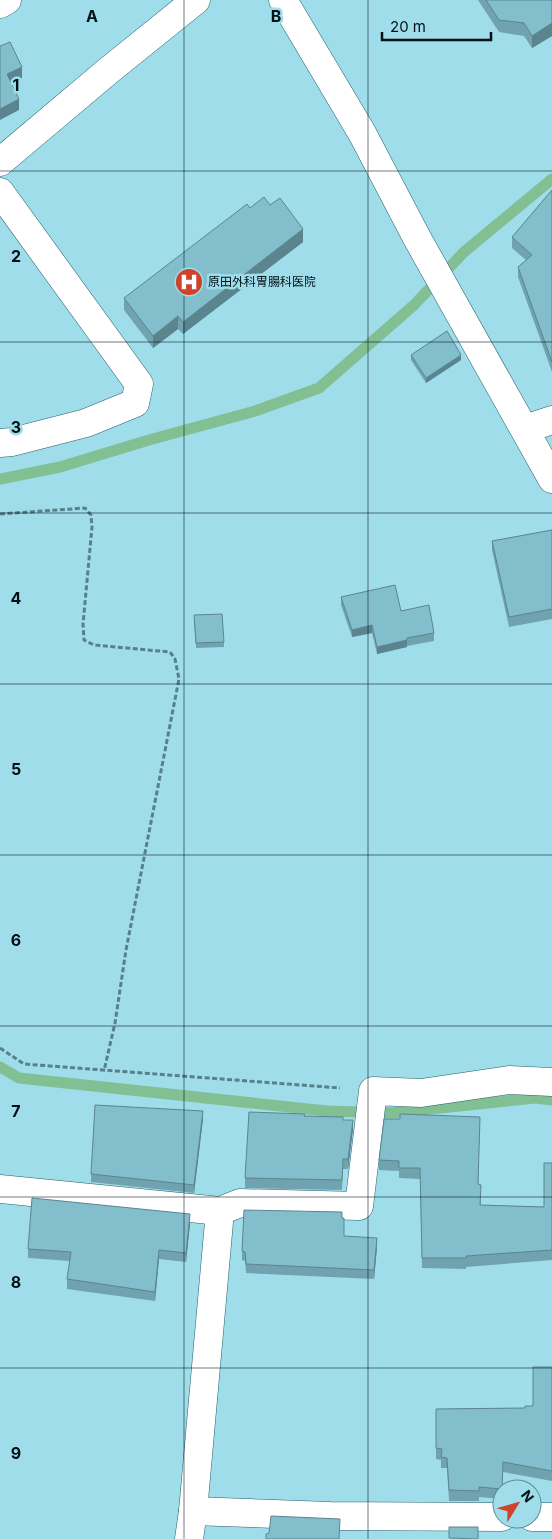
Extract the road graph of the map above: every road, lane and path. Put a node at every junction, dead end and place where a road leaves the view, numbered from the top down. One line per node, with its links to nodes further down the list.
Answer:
1 (7, 0): 4 (street)
2 (196, 0): 5 (street)
3 (283, 0): 8 (street)
4 (0, 4)
5 (0, 162)
6 (0, 192): 9 (street)
7 (552, 420): 8 (street)
8 (525, 429): 10 (street)
9 (0, 443)
10 (552, 479)
11 (0, 514): 13 (path)
12 (0, 1048): 13 (path)
13 (104, 1071): 15 (path)
14 (552, 1082): 15 (street)
15 (373, 1091): 17 (street)
16 (0, 1188): 17 (street)
17 (220, 1211): 18 (street)
18 (193, 1511): 19 (street); 20 (street)
19 (492, 1517)
20 (189, 1539)

